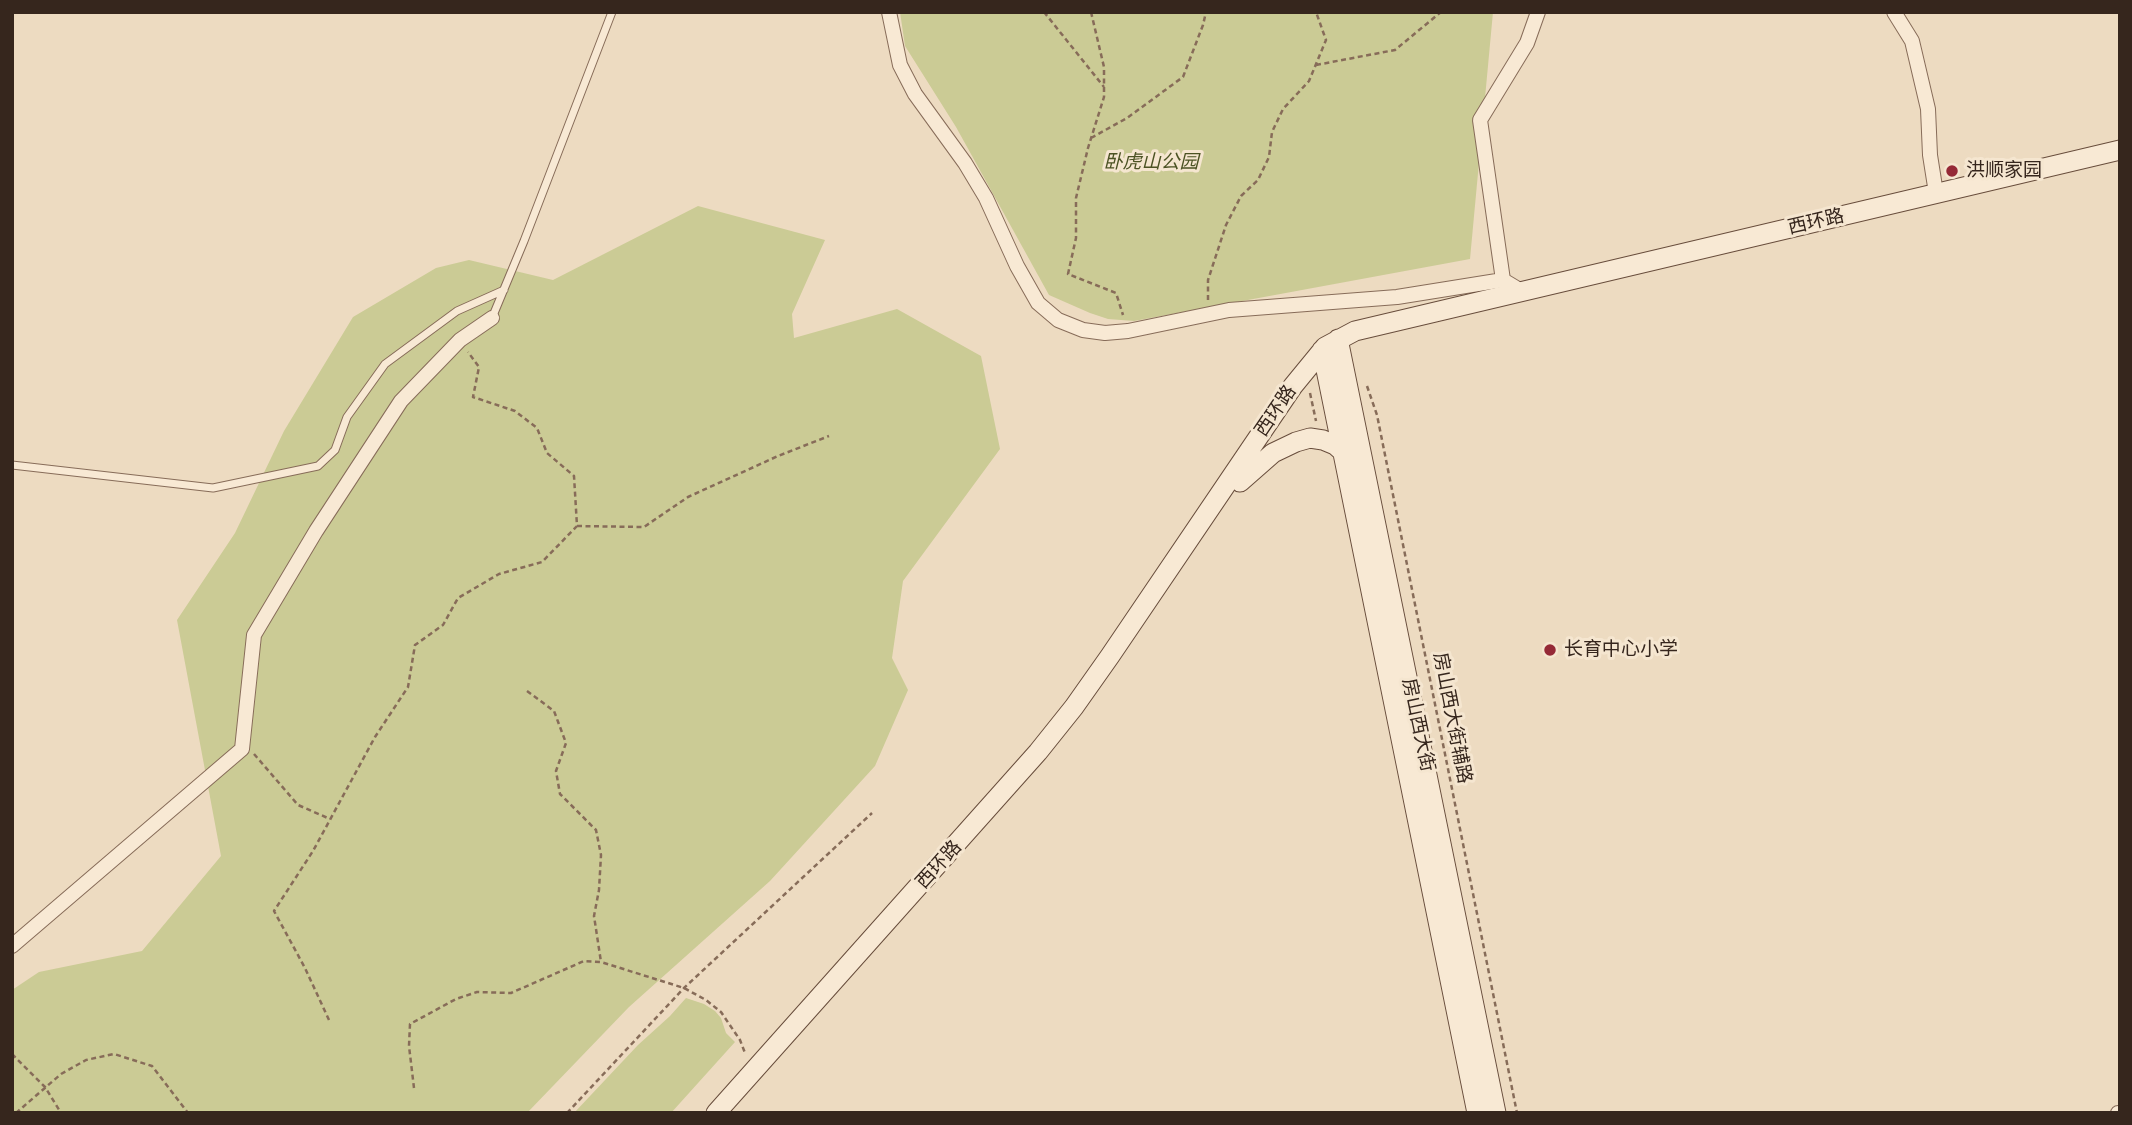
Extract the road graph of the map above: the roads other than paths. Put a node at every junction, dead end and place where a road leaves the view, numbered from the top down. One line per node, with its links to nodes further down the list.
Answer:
1 (612, 12): 9 (lane)
2 (890, 12): 8 (street)
3 (1538, 12): 8 (street)
4 (1894, 12): 7 (street)
5 (2120, 150): 7 (main road, 西环路)
6 (2120, 162): 12 (main road, 西环路)
7 (1937, 193): 10 (main road, 西环路)
8 (1503, 280): 10 (street)
9 (504, 290): 11 (lane); 14 (lane)
10 (1523, 292): 12 (main road, 西环路)
11 (492, 318): 16 (street)
12 (1331, 351): 13 (main road, 房山西大街); 15 (main road, 西环路); 17 (main road, 西环路); 20 (main road, 房山西大街)
13 (1344, 453): 15 (main road); 19 (main road, 房山西大街)
14 (12, 465)
15 (1240, 482): 18 (main road, 西环路)
16 (12, 946)
17 (716, 1113)
18 (729, 1113)
19 (1477, 1113)
20 (1496, 1113)

